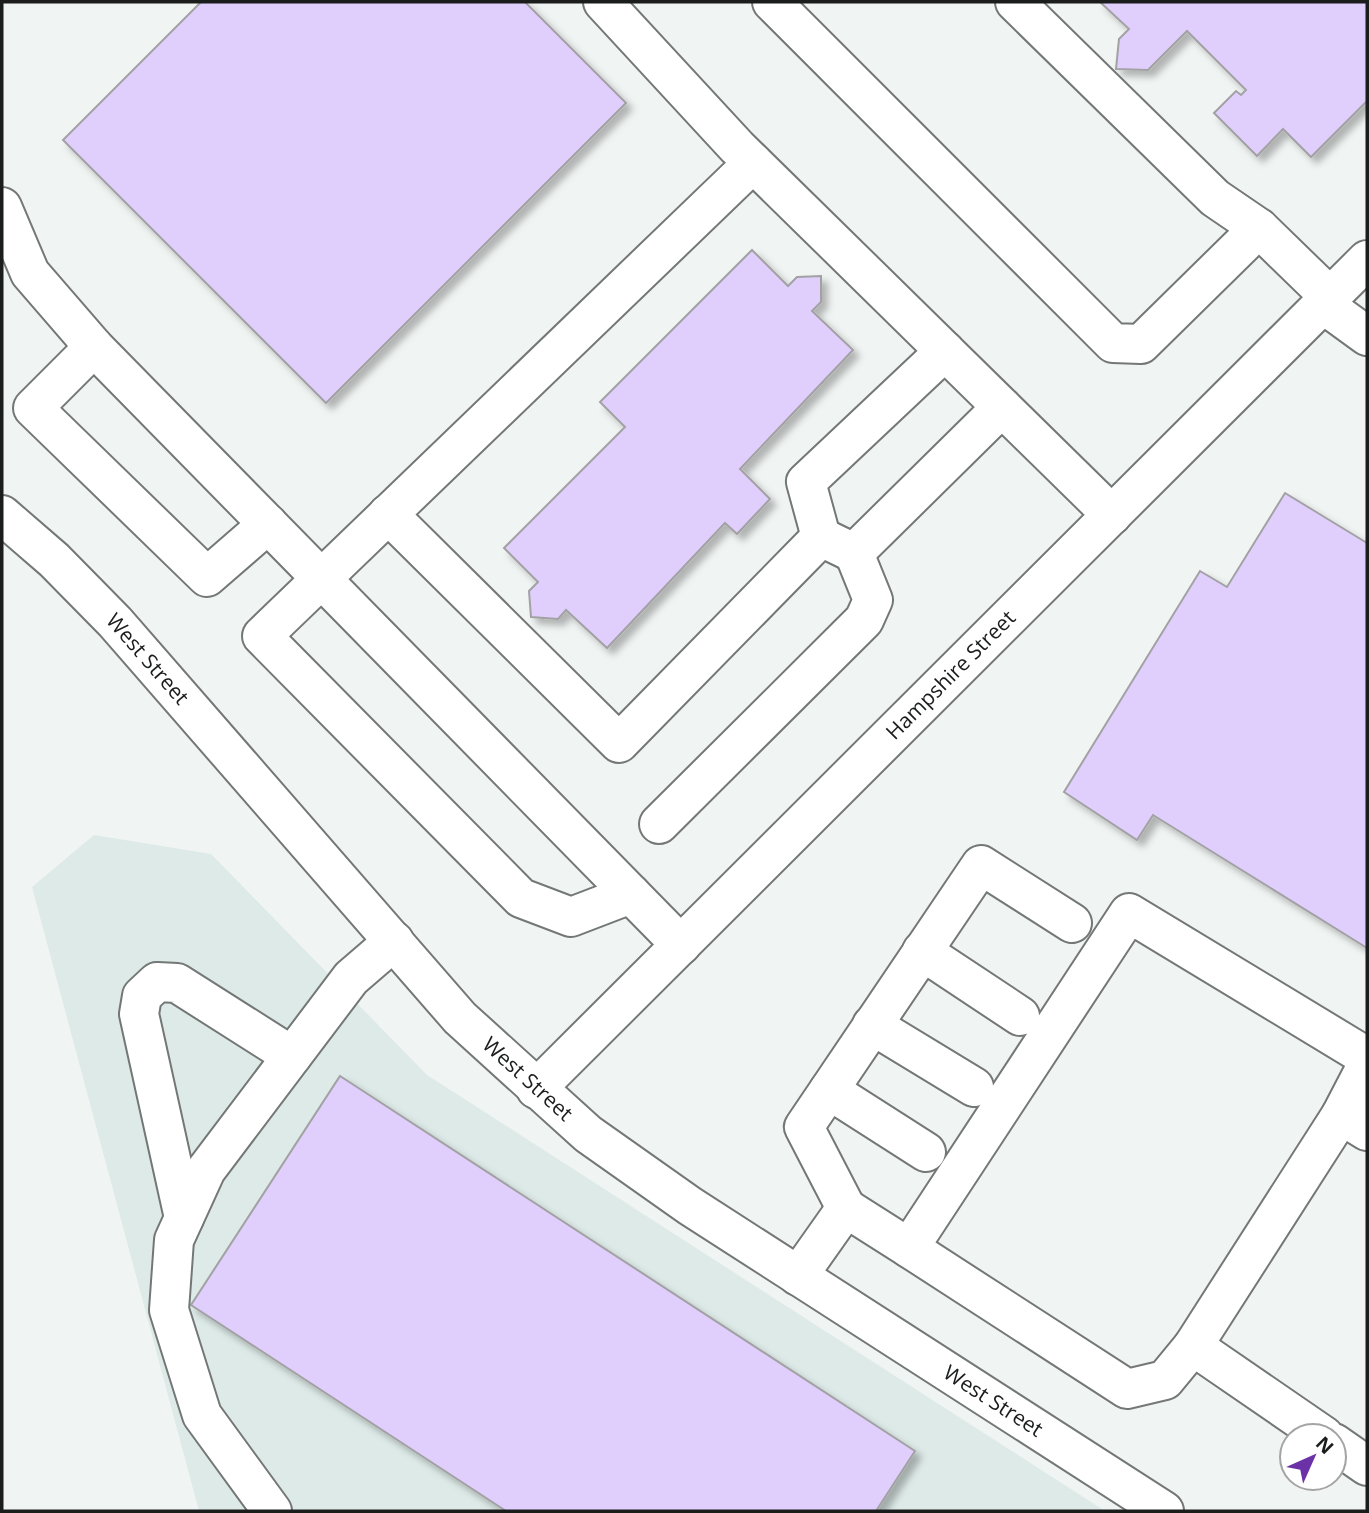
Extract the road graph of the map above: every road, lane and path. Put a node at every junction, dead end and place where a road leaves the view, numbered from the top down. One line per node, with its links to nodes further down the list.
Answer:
1 (772, 2): 6 (street)
2 (1015, 2): 6 (street)
3 (618, 7): 4 (street)
4 (753, 163): 11 (street); 13 (street)
5 (2, 208): 10 (street)
6 (1259, 228): 8 (street)
7 (1367, 260): 8 (street, Hampshire Street)
8 (1327, 300): 9 (street); 15 (street, Hampshire Street)
9 (1367, 336)
10 (94, 347): 16 (street); 16 (street)
11 (945, 351): 12 (street); 17 (street)
12 (1002, 407): 15 (street); 17 (street)
13 (387, 514): 17 (street); 18 (street)
14 (2, 515): 22 (street, West Street)
15 (1112, 515): 23 (street, Hampshire Street)
16 (268, 524): 18 (street)
17 (837, 545): 19 (street)
18 (322, 576): 20 (street); 20 (street)
19 (659, 824)
20 (631, 894): 23 (street)
21 (1072, 923): 24 (street)
22 (394, 942): 27 (street); 31 (street, West Street)
23 (681, 945): 31 (street, Hampshire Street)
24 (922, 951): 25 (street); 26 (street)
25 (1020, 1016)
26 (872, 1025): 30 (street); 32 (street)
27 (292, 1056): 36 (street); 36 (street)
28 (1367, 1057): 37 (street)
29 (1367, 1065): 33 (street)
30 (974, 1087)
31 (536, 1089): 38 (street, West Street)
32 (829, 1090): 34 (street); 35 (street)
33 (1354, 1123): 39 (street)
34 (926, 1152)
35 (846, 1208): 37 (street); 38 (street)
36 (184, 1218): 43 (street)
37 (909, 1248): 39 (street)
38 (798, 1276): 44 (street, West Street)
39 (1193, 1346): 40 (street)
40 (1304, 1422)
41 (1348, 1453): 42 (street)
42 (1367, 1466)
43 (272, 1511)
44 (1164, 1511)

